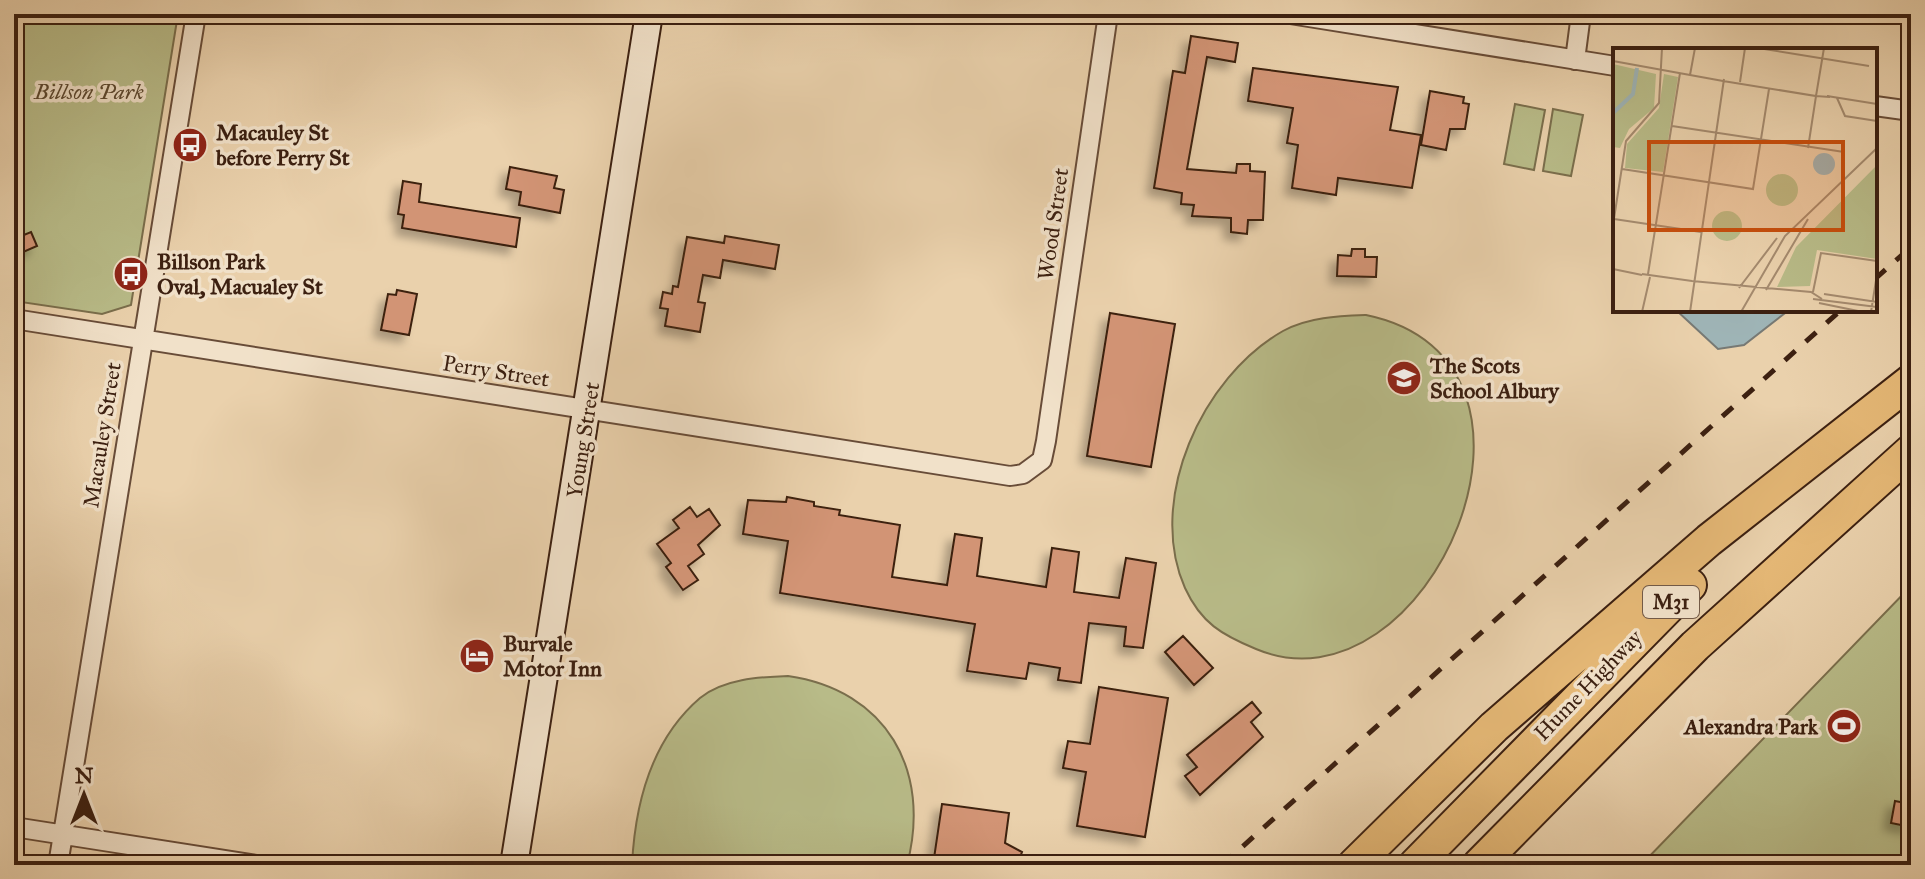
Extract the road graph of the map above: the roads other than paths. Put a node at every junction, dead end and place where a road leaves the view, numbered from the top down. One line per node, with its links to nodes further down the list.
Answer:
1 (196, 14): 11 (street, Macauley Street)
2 (649, 14): 13 (main road, Young Street)
3 (1108, 14): 14 (street, Wood Street)
4 (1290, 14): 6 (street)
5 (1581, 14): 6 (street)
6 (1575, 60): 7 (street)
7 (1613, 66)
8 (1877, 106): 9 (street)
9 (1911, 111)
10 (14, 319): 11 (street, Perry Street)
11 (142, 339): 13 (street, Perry Street); 18 (street, Macauley Street)
12 (1911, 383): 22 (highway); 23 (highway, Hume Highway / M31)
13 (588, 408): 14 (street, Perry Street); 21 (main road, Young Street)
14 (1046, 441)
15 (1911, 451): 16 (highway, M31)
16 (1595, 747): 24 (highway, M31); 25 (highway)
17 (14, 827): 18 (street)
18 (62, 836): 19 (street, Macauley Street); 20 (street)
19 (58, 865)
20 (257, 865)
21 (514, 865)
22 (1354, 865)
23 (1415, 865)
24 (1479, 865)
25 (1503, 865)

